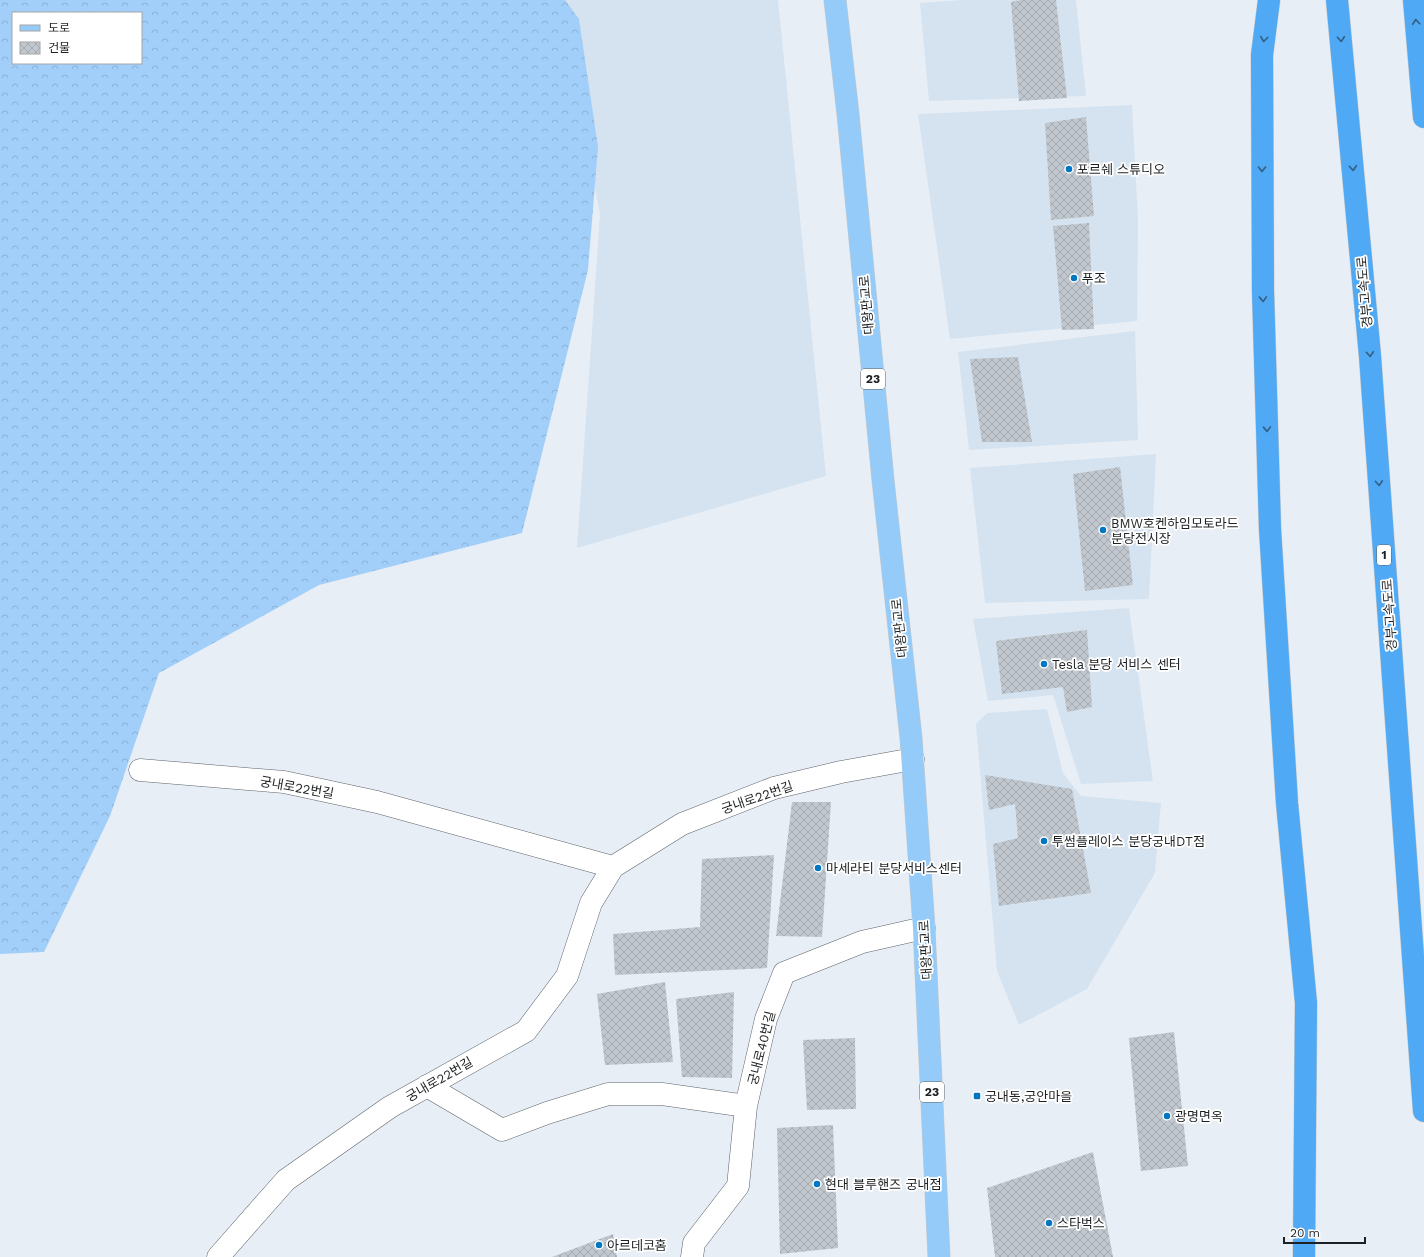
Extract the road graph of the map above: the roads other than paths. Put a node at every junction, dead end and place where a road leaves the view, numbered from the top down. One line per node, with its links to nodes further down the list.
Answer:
1 (835, 0): 6 (main road, 대왕판교로 / 23)
2 (1269, 0): 16 (highway, one-way to 16)
3 (1337, 0): 12 (highway, 경부고속도로 / 1, one-way to 12)
4 (1414, 0): 5 (highway, one-way to 4)
5 (1424, 117)
6 (913, 758): 8 (street, 궁내로22번길); 9 (main road, 대왕판교로 / 23)
7 (140, 770): 8 (street, 궁내로22번길)
8 (613, 867): 10 (street, 궁내로22번길)
9 (924, 928): 11 (street, 궁내로40번길); 15 (main road, 대왕판교로 / 23)
10 (427, 1086): 11 (street); 13 (street, 궁내로22번길)
11 (746, 1106): 14 (street, 궁내로40번길)
12 (1424, 1111)
13 (218, 1257)
14 (692, 1257)
15 (939, 1257)
16 (1304, 1257)

